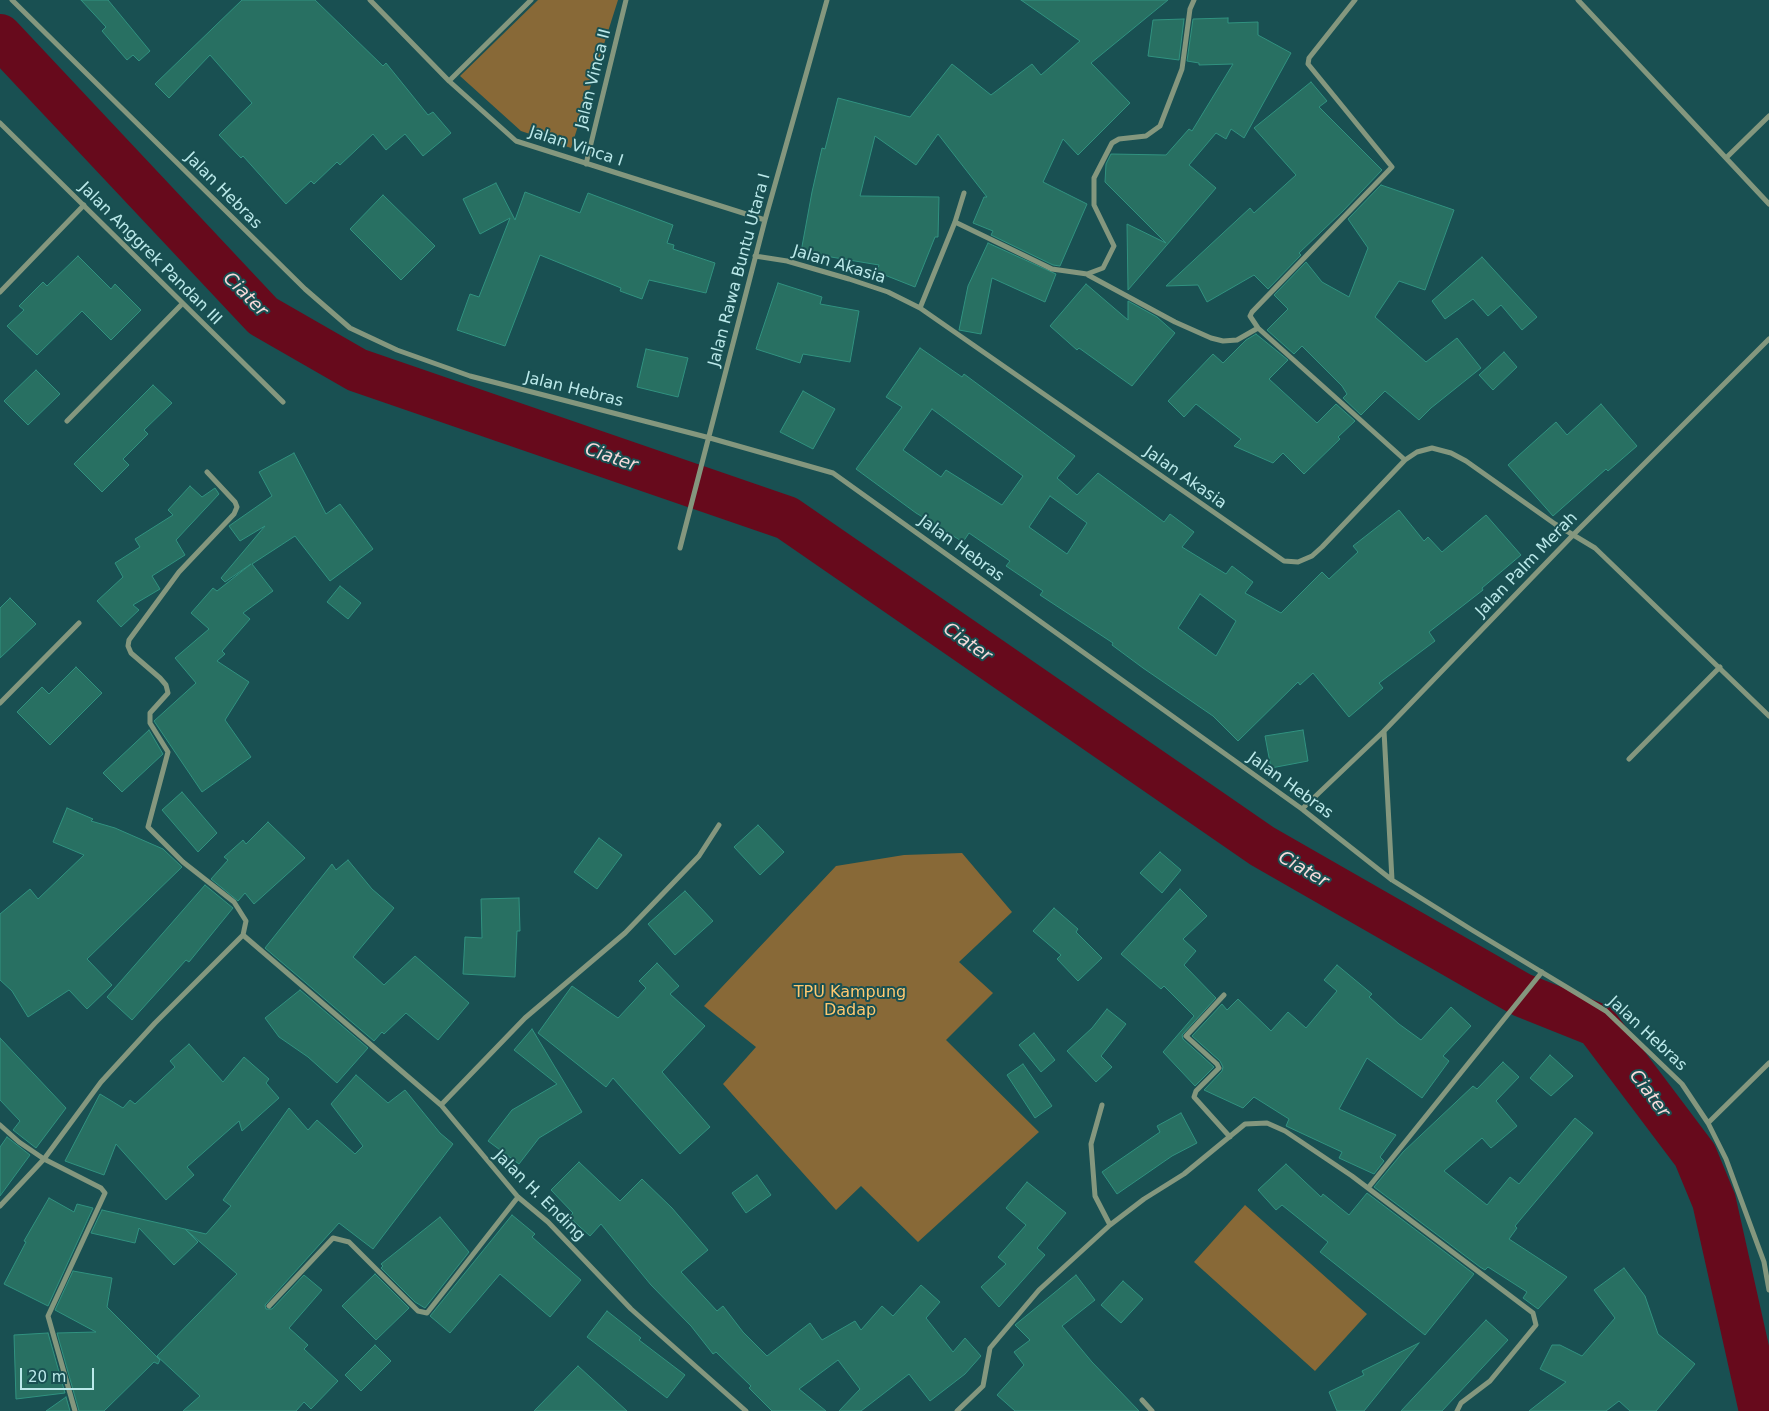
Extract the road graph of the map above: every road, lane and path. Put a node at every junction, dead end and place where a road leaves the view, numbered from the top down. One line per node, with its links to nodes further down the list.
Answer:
1 (12, 0): 28 (street, Jalan Hebras)
2 (370, 0): 9 (street, Jalan Vinca I)
3 (531, 0): 9 (street)
4 (626, 0): 13 (street, Jalan Vinca II)
5 (827, 0): 17 (street, Jalan Rawa Buntu Utara I)
6 (1194, 0): 20 (street)
7 (1355, 0): 24 (street)
8 (1578, 0): 12 (street)
9 (449, 81): 13 (street, Jalan Vinca I)
10 (1769, 116): 12 (street)
11 (0, 123): 16 (street, Jalan Anggrek Pandan III)
12 (1726, 158): 15 (street)
13 (586, 164): 17 (street, Jalan Vinca I)
14 (964, 192): 18 (street)
15 (1769, 204)
16 (84, 205): 21 (street); 22 (street, Jalan Anggrek Pandan III)
17 (765, 220): 19 (street, Jalan Rawa Buntu Utara I)
18 (955, 222): 20 (street); 23 (street)
19 (755, 256): 23 (street, Jalan Akasia); 28 (street, Jalan Rawa Buntu Utara I)
20 (1088, 274): 24 (street)
21 (0, 292)
22 (182, 304): 26 (street, Jalan Anggrek Pandan III); 27 (street)
23 (920, 308): 29 (street, Jalan Akasia)
24 (1258, 328): 29 (street)
25 (1769, 339): 31 (street, Jalan Palm Merah)
26 (283, 402)
27 (67, 421)
28 (710, 438): 32 (street, Jalan Rawa Buntu Utara I); 39 (street, Jalan Hebras)
29 (1405, 460): 31 (street, Jalan Akasia)
30 (207, 472): 42 (street)
31 (1574, 534): 34 (street, Jalan Akasia); 37 (street, Jalan Palm Merah)
32 (680, 548)
33 (79, 623): 35 (street)
34 (1720, 667): 36 (street, Jalan Akasia); 38 (street)
35 (0, 704)
36 (1769, 716)
37 (1384, 731): 39 (street, Jalan Palm Merah); 41 (street)
38 (1629, 759)
39 (1302, 809): 41 (street, Jalan Hebras)
40 (719, 825): 46 (street)
41 (1392, 880): 43 (street, Jalan Hebras)
42 (243, 935): 46 (street, Jalan H. Ending); 51 (street)
43 (1542, 972): 48 (street, Jalan Hebras); 52 (street)
44 (1224, 995): 50 (street)
45 (1769, 1063): 48 (street)
46 (441, 1105): 53 (street, Jalan H. Ending)
47 (1102, 1105): 55 (street)
48 (1708, 1123): 56 (street, Jalan Hebras)
49 (0, 1125): 51 (street)
50 (1230, 1137): 52 (street); 55 (street)
51 (44, 1159): 54 (street); 59 (street)
52 (1368, 1188): 63 (street)
53 (518, 1197): 57 (street); 60 (street, Jalan H. Ending)
54 (0, 1206)
55 (1110, 1225): 61 (street)
56 (1769, 1290)
57 (269, 1306)
58 (1142, 1400): 62 (street)
59 (76, 1411)
60 (746, 1411)
61 (957, 1411)
62 (1152, 1411)
63 (1457, 1411)

